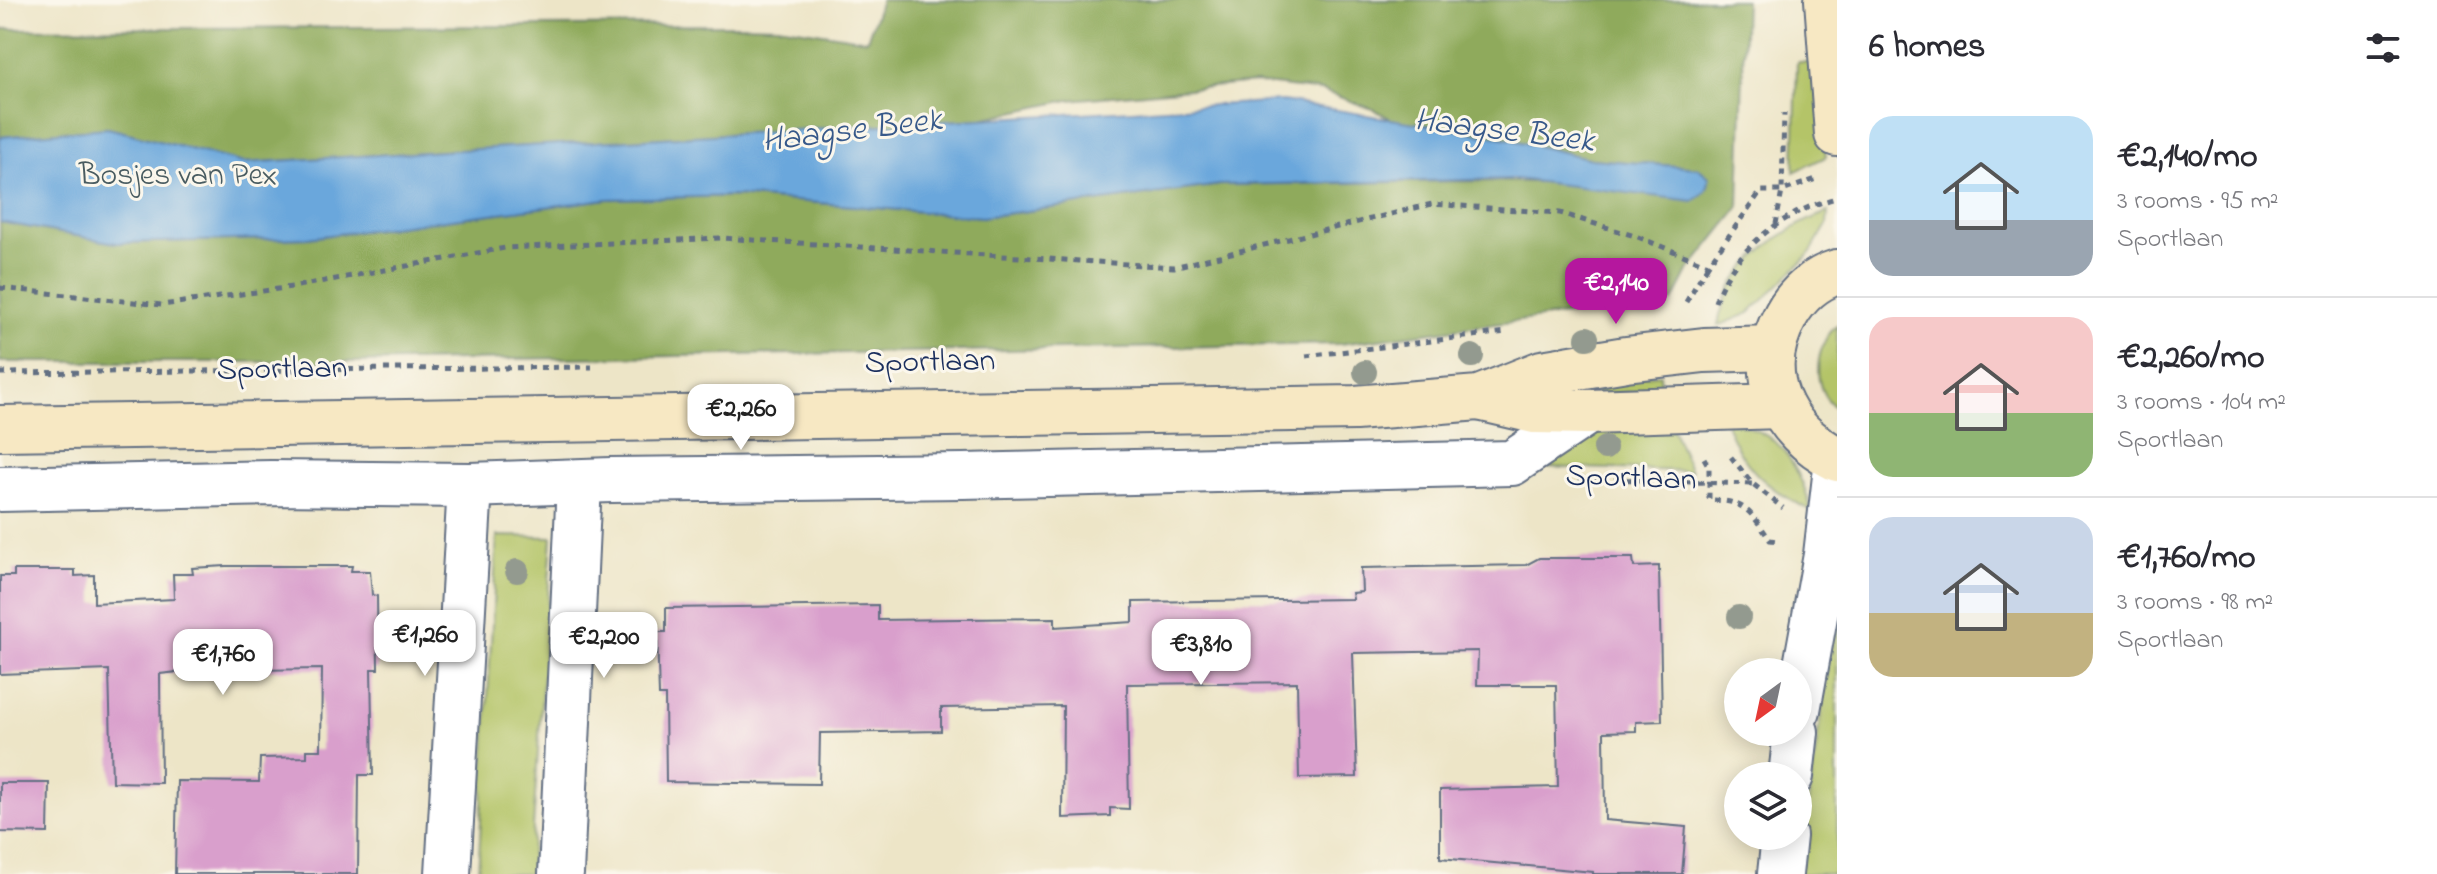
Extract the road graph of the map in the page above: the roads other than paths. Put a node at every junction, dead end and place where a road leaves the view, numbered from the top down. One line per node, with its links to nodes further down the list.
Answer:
1 (1827, 0): 2 (main road)
2 (1837, 134)
3 (1837, 272): 4 (main road)
4 (1773, 348): 5 (main road, Sportlaan); 6 (main road)
5 (1479, 398): 7 (main road, Sportlaan); 8 (main road, Sportlaan)
6 (1781, 406): 7 (main road, Sportlaan); 9 (main road)
7 (1588, 412): 10 (street, Sportlaan)
8 (0, 428)
9 (1837, 459): 13 (street)
10 (579, 483): 11 (street); 16 (street)
11 (470, 485): 12 (street); 15 (street)
12 (0, 489)
13 (1807, 658)
14 (1783, 850): 17 (street)
15 (448, 874)
16 (561, 874)
17 (1780, 874)

